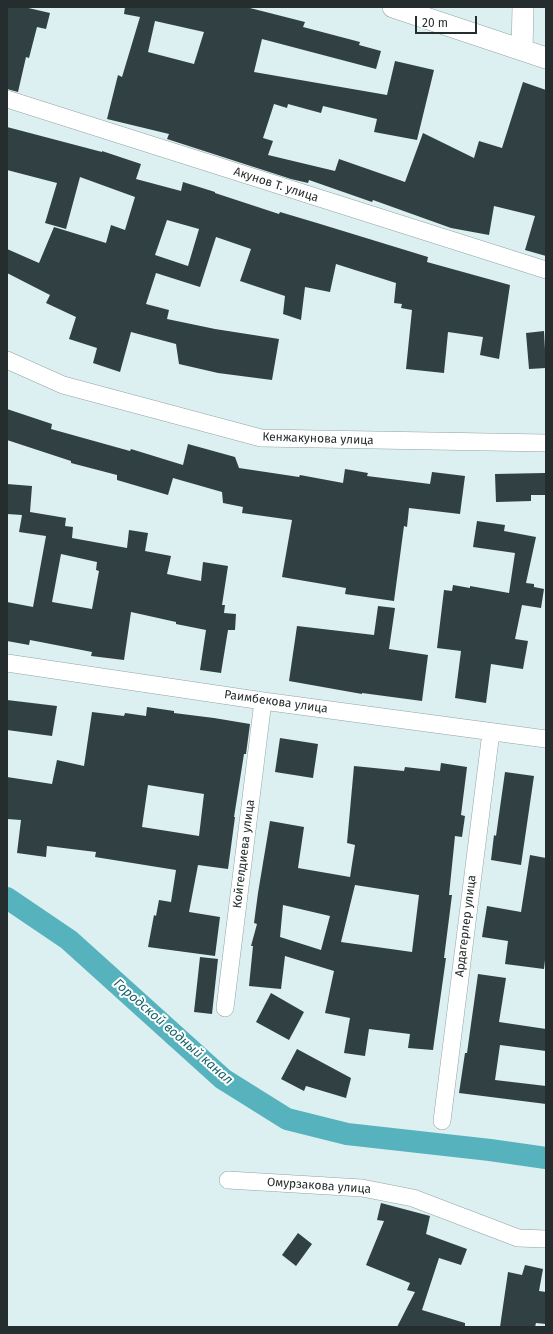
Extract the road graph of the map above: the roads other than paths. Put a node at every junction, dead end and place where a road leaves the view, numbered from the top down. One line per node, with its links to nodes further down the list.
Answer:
1 (393, 7): 3 (street)
2 (523, 7): 3 (street)
3 (522, 50): 4 (street)
4 (546, 58)
5 (7, 99): 6 (street, Акунов Т. улица)
6 (546, 270)
7 (7, 360): 8 (street, Кенжакунова улица)
8 (546, 443)
9 (7, 663): 10 (street, Раимбекова улица)
10 (263, 701): 11 (street, Раимбекова улица); 13 (street, Койгелдиева улица)
11 (491, 732): 12 (street, Раимбекова улица); 14 (street, Ардагерлер улица)
12 (546, 739)
13 (225, 1008)
14 (442, 1121)
15 (228, 1180): 16 (street, Омурзакова улица)
16 (546, 1239)

